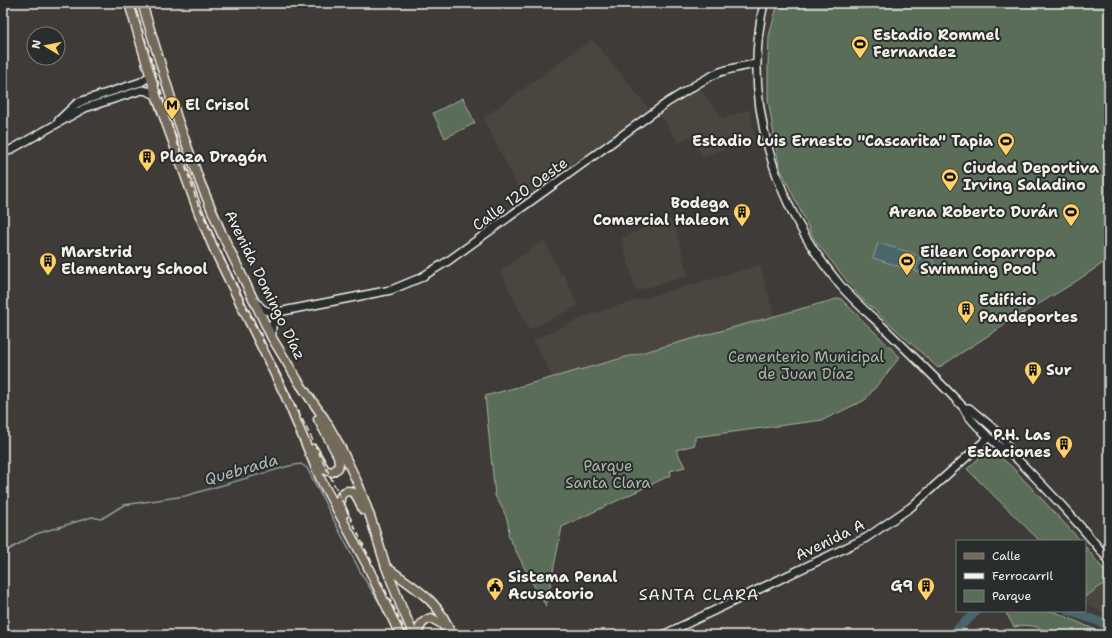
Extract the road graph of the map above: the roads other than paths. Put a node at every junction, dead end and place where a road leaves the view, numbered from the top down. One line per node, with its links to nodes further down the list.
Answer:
1 (129, 3): 5 (main road, Avenida Domingo Díaz)
2 (142, 3): 9 (main road, Avenida Domingo Díaz)
3 (764, 3): 4 (street)
4 (756, 64): 10 (street, Calle 120 Oeste); 13 (street)
5 (150, 76): 6 (street); 7 (main road, Avenida Domingo Díaz)
6 (117, 93): 7 (street); 8 (street)
7 (156, 95): 14 (main road, Avenida Domingo Díaz)
8 (3, 154)
9 (252, 295): 10 (street, Calle 120 Oeste); 11 (main road, Avenida Domingo Díaz)
10 (283, 311): 11 (street)
11 (272, 338): 12 (main road, Avenida Domingo Díaz)
12 (314, 404): 14 (main road); 18 (main road, Avenida Domingo Díaz)
13 (964, 408): 15 (street); 16 (street)
14 (297, 425): 20 (main road, Avenida Domingo Díaz)
15 (989, 437): 16 (street); 26 (street, Avenida A)
16 (1010, 452): 19 (street)
17 (1109, 547): 19 (street)
18 (382, 557): 20 (main road); 21 (main road, Avenida Domingo Díaz)
19 (1107, 557)
20 (367, 565): 22 (main road, Avenida Domingo Díaz)
21 (386, 567): 23 (main road, Avenida Domingo Díaz); 25 (main road)
22 (400, 635)
23 (414, 635)
24 (418, 635): 25 (main road)
25 (450, 635)
26 (663, 635)

